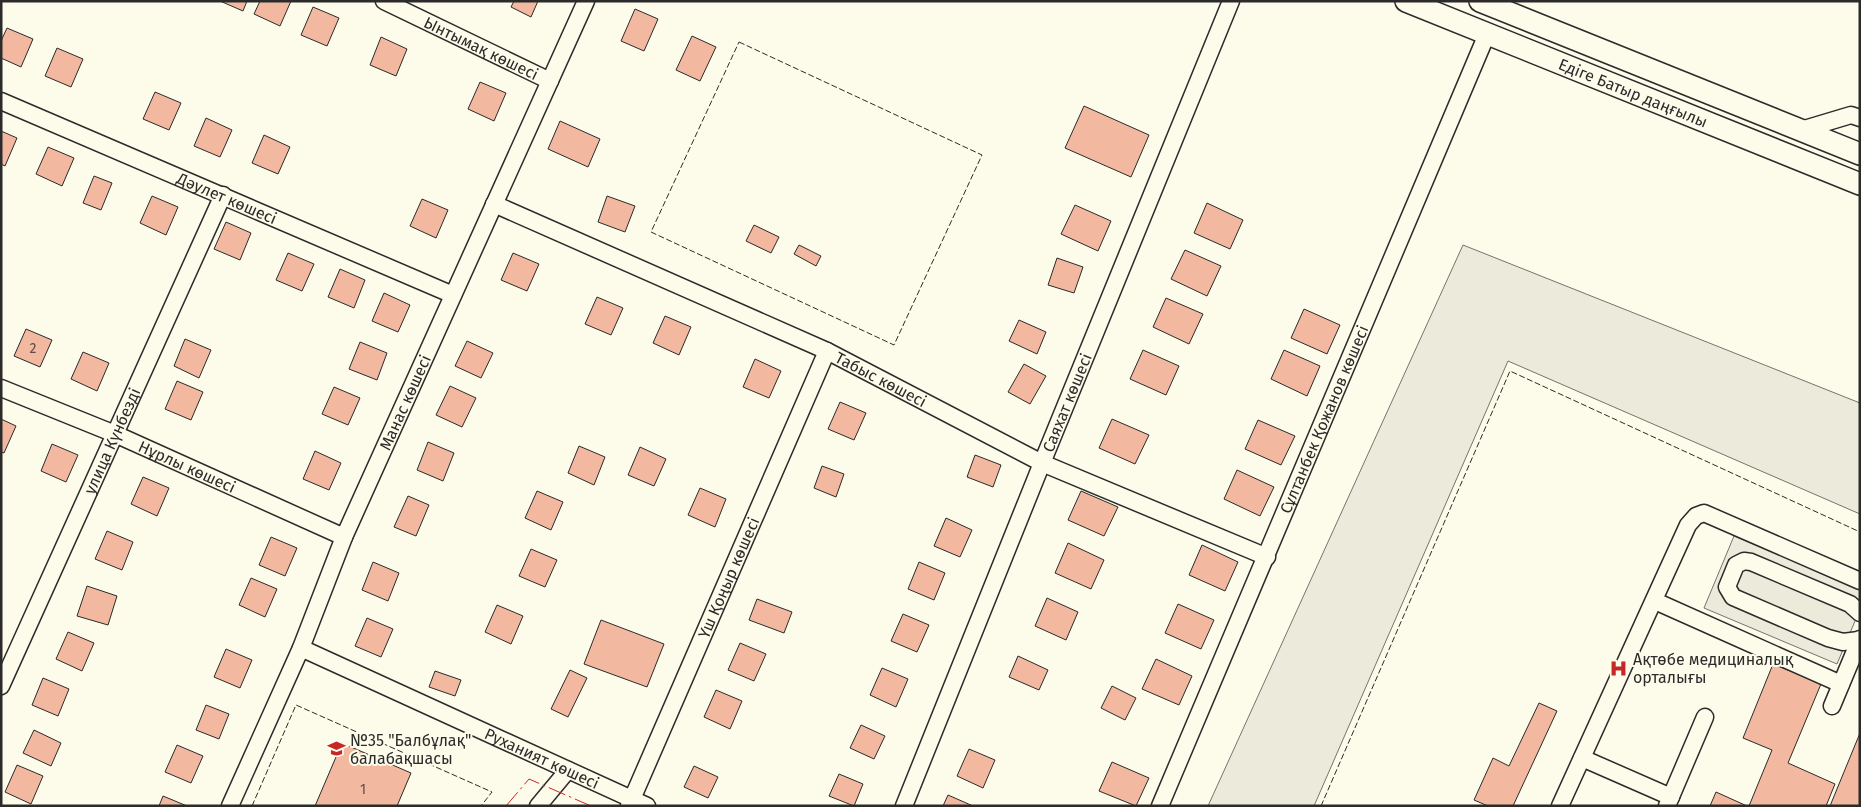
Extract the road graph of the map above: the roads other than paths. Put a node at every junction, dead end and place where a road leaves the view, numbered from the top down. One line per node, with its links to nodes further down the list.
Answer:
1 (384, 1): 7 (street, Ынтымақ көшесі)
2 (586, 1): 7 (street, Манас көшесі)
3 (1231, 1): 19 (street, Саяхат көшесі)
4 (1406, 1): 6 (main road, Едіге Батыр даңғылы)
5 (1480, 1): 10 (main road, Едіге Батыр даңғылы)
6 (1487, 34): 12 (main road, Едіге Батыр даңғылы); 21 (street, Сұлтанбек Қожанов көшесі)
7 (550, 81): 14 (street, Манас көшесі)
8 (1, 101): 13 (street, Дәулет көшесі)
9 (1860, 118): 10 (street)
10 (1801, 130): 11 (main road, Едіге Батыр даңғылы)
11 (1860, 154)
12 (1860, 184)
13 (223, 195): 15 (street, Дәулет көшесі); 18 (street, улица Күнбезді)
14 (494, 204): 15 (street, Манас көшесі); 16 (street, Табыс көшесі)
15 (453, 296): 20 (street, Манас көшесі)
16 (827, 350): 19 (street, Табыс көшесі); 34 (street, Үш Қоңыр көшесі)
17 (1, 388): 18 (street, Нұрлы көшесі)
18 (115, 434): 20 (street, Нұрлы көшесі); 28 (street, улица Күнбезді)
19 (1042, 463): 21 (street, Табыс көшесі); 38 (street, Саяхат көшесі)
20 (344, 536): 26 (street, Манас көшесі)
21 (1267, 557): 39 (street, Сұлтанбек Қожанов көшесі)
22 (1860, 581): 23 (street)
23 (1655, 601): 27 (street); 31 (street)
24 (1860, 613): 25 (street)
25 (1859, 639): 27 (street)
26 (301, 648): 32 (street, Руханият көшесі); 35 (street, Манас көшесі)
27 (1841, 684): 29 (street)
28 (1, 686)
29 (1832, 706)
30 (1705, 717): 33 (street)
31 (1582, 758): 33 (street); 40 (street)
32 (568, 770): 34 (street, Руханият көшесі); 36 (street)
33 (1669, 801)
34 (630, 802): 37 (street, Руханият көшесі)
35 (230, 806)
36 (538, 806)
37 (647, 806)
38 (904, 806)
39 (1160, 806)
40 (1560, 806)

